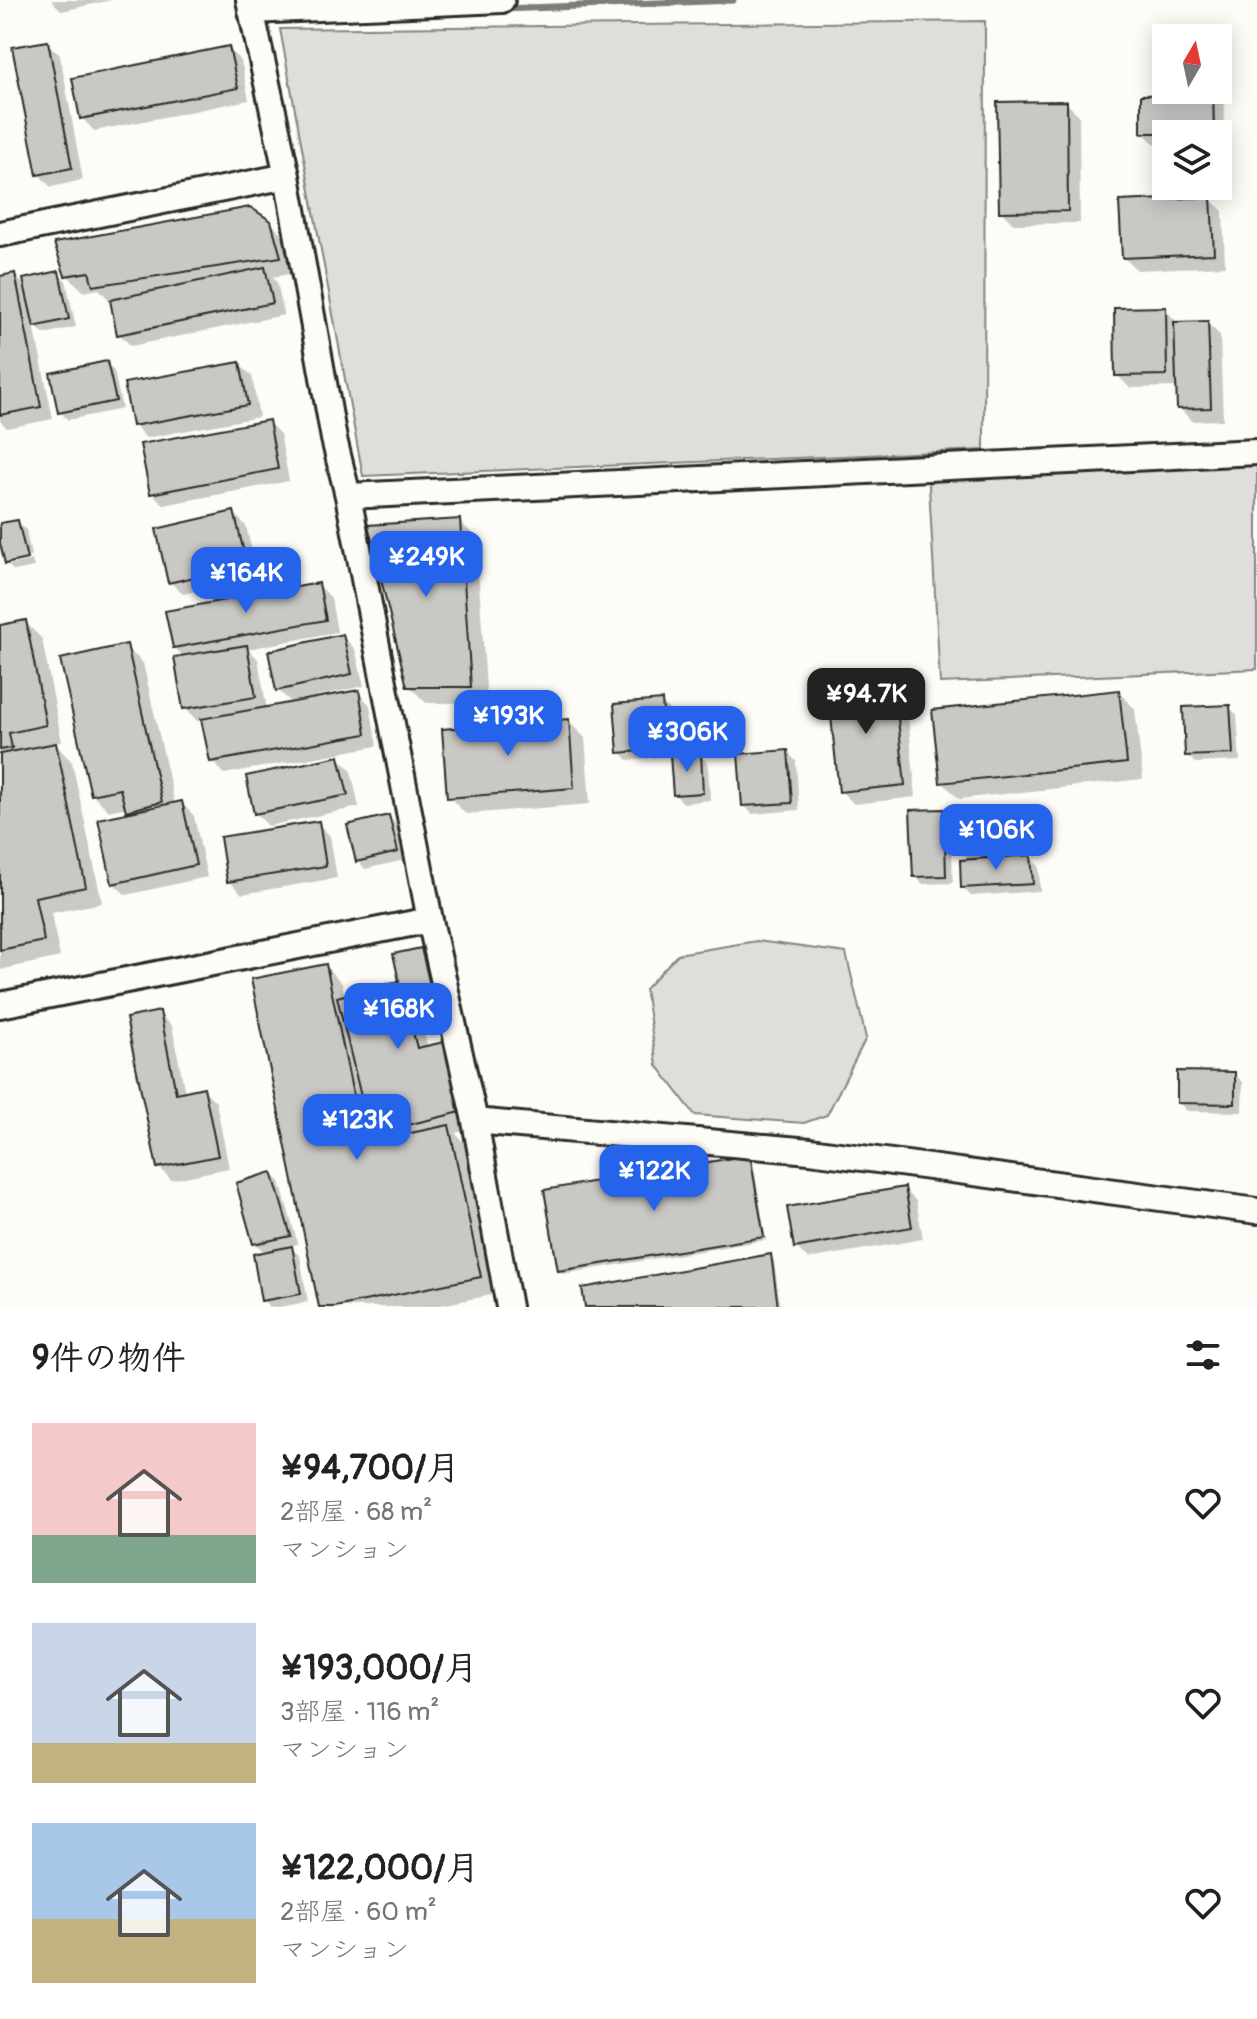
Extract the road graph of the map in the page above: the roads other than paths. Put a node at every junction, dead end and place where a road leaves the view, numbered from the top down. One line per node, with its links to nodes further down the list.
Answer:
1 (502, 0): 2 (street)
2 (250, 6): 3 (street)
3 (287, 176): 4 (street); 6 (street)
4 (0, 234)
5 (1257, 452): 6 (street)
6 (348, 496): 7 (street)
7 (430, 920): 8 (street); 9 (street)
8 (0, 1005)
9 (475, 1121): 10 (street); 11 (street)
10 (1257, 1211)
11 (509, 1307)

